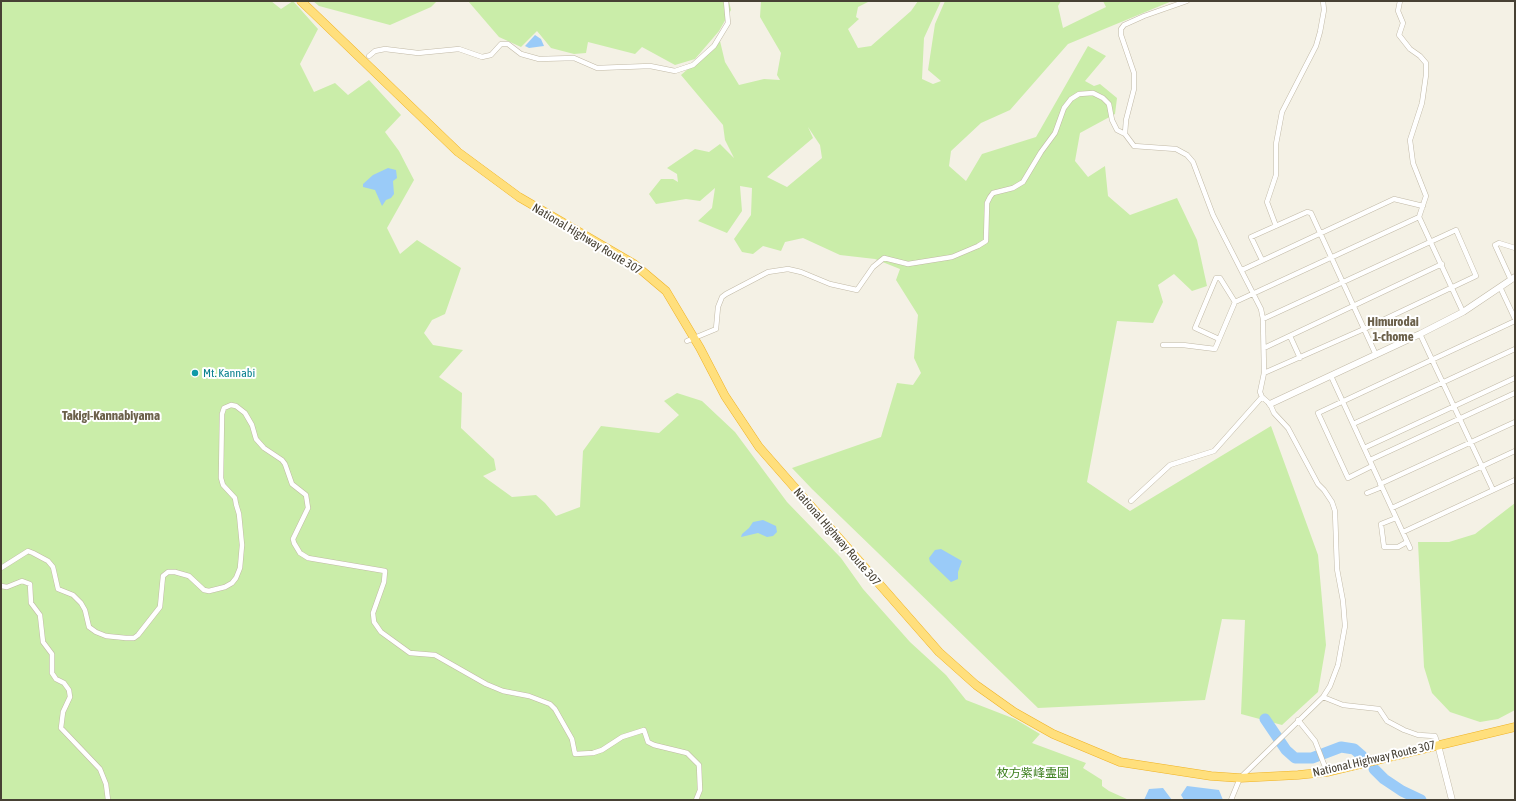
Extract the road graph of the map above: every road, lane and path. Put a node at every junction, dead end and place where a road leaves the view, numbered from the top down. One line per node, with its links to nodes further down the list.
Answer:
1 (301, 1): 32 (highway, National Highway Route 307)
2 (726, 1): 6 (street)
3 (1187, 1): 7 (street)
4 (1323, 1): 10 (street)
5 (1400, 1): 8 (street)
6 (369, 56)
7 (1125, 134): 17 (street); 32 (street)
8 (1423, 206): 9 (street); 11 (street)
9 (1419, 217): 12 (street); 14 (street)
10 (1276, 226): 11 (street); 15 (street)
11 (1320, 233): 14 (street); 15 (street)
12 (1430, 241): 16 (street); 19 (street); 20 (street)
13 (1515, 248): 18 (street)
14 (1332, 258): 19 (street); 22 (street)
15 (1262, 260): 17 (street)
16 (1442, 264): 20 (street); 24 (street)
17 (1242, 270): 22 (street)
18 (1513, 279): 21 (street)
19 (1343, 282): 24 (street); 26 (street)
20 (1452, 287): 25 (street); 28 (street)
21 (1500, 287): 25 (street); 27 (street)
22 (1254, 295): 23 (street); 26 (street)
23 (1235, 302): 31 (street); 31 (street)
24 (1354, 305): 28 (street); 30 (street)
25 (1463, 312): 29 (street)
26 (1263, 319): 34 (street)
27 (1515, 320): 38 (street)
28 (1364, 329): 36 (street); 37 (street)
29 (1420, 334): 36 (street); 38 (street)
30 (1290, 336): 34 (street); 37 (street)
31 (1219, 339): 33 (street)
32 (691, 340): 74 (highway, National Highway Route 307)
33 (1163, 346)
34 (1264, 348): 39 (street)
35 (1515, 349): 42 (street)
36 (1376, 355): 40 (street)
37 (1300, 358): 39 (street)
38 (1432, 360): 42 (street); 45 (street)
39 (1264, 373): 44 (street)
40 (1331, 376): 45 (street); 46 (street)
41 (1515, 378): 47 (street)
42 (1443, 383): 47 (street); 50 (street)
43 (1515, 393): 48 (street)
44 (1262, 397): 46 (street); 61 (street)
45 (1342, 401): 50 (street); 55 (street)
46 (1270, 404): 69 (street)
47 (1454, 406): 48 (street); 52 (street)
48 (1460, 419): 51 (street); 54 (street)
49 (1515, 422): 51 (street)
50 (1353, 424): 52 (street)
51 (1470, 442): 56 (street); 58 (street)
52 (1364, 448): 54 (street)
53 (1515, 451): 56 (street)
54 (1370, 460): 55 (street)
55 (1372, 466): 58 (street)
56 (1481, 467): 59 (street); 62 (street)
57 (1515, 480): 59 (street)
58 (1381, 485): 60 (street); 62 (street)
59 (1493, 490): 64 (street)
60 (1368, 493)
61 (1131, 501)
62 (1392, 508): 63 (street)
63 (1396, 518): 64 (street); 65 (street)
64 (1403, 532): 65 (street)
65 (1407, 542): 66 (street)
66 (1410, 548)
67 (1, 568): 76 (street)
68 (1, 586): 75 (street)
69 (1323, 697): 70 (street); 72 (street)
70 (1298, 720): 73 (street); 74 (street)
71 (1515, 727): 72 (highway, National Highway Route 307)
72 (1438, 745): 73 (highway, National Highway Route 307); 78 (street)
73 (1327, 772): 74 (highway, National Highway Route 307)
74 (1240, 778): 77 (street)
75 (108, 800)
76 (696, 800)
77 (1231, 800)
78 (1452, 800)

